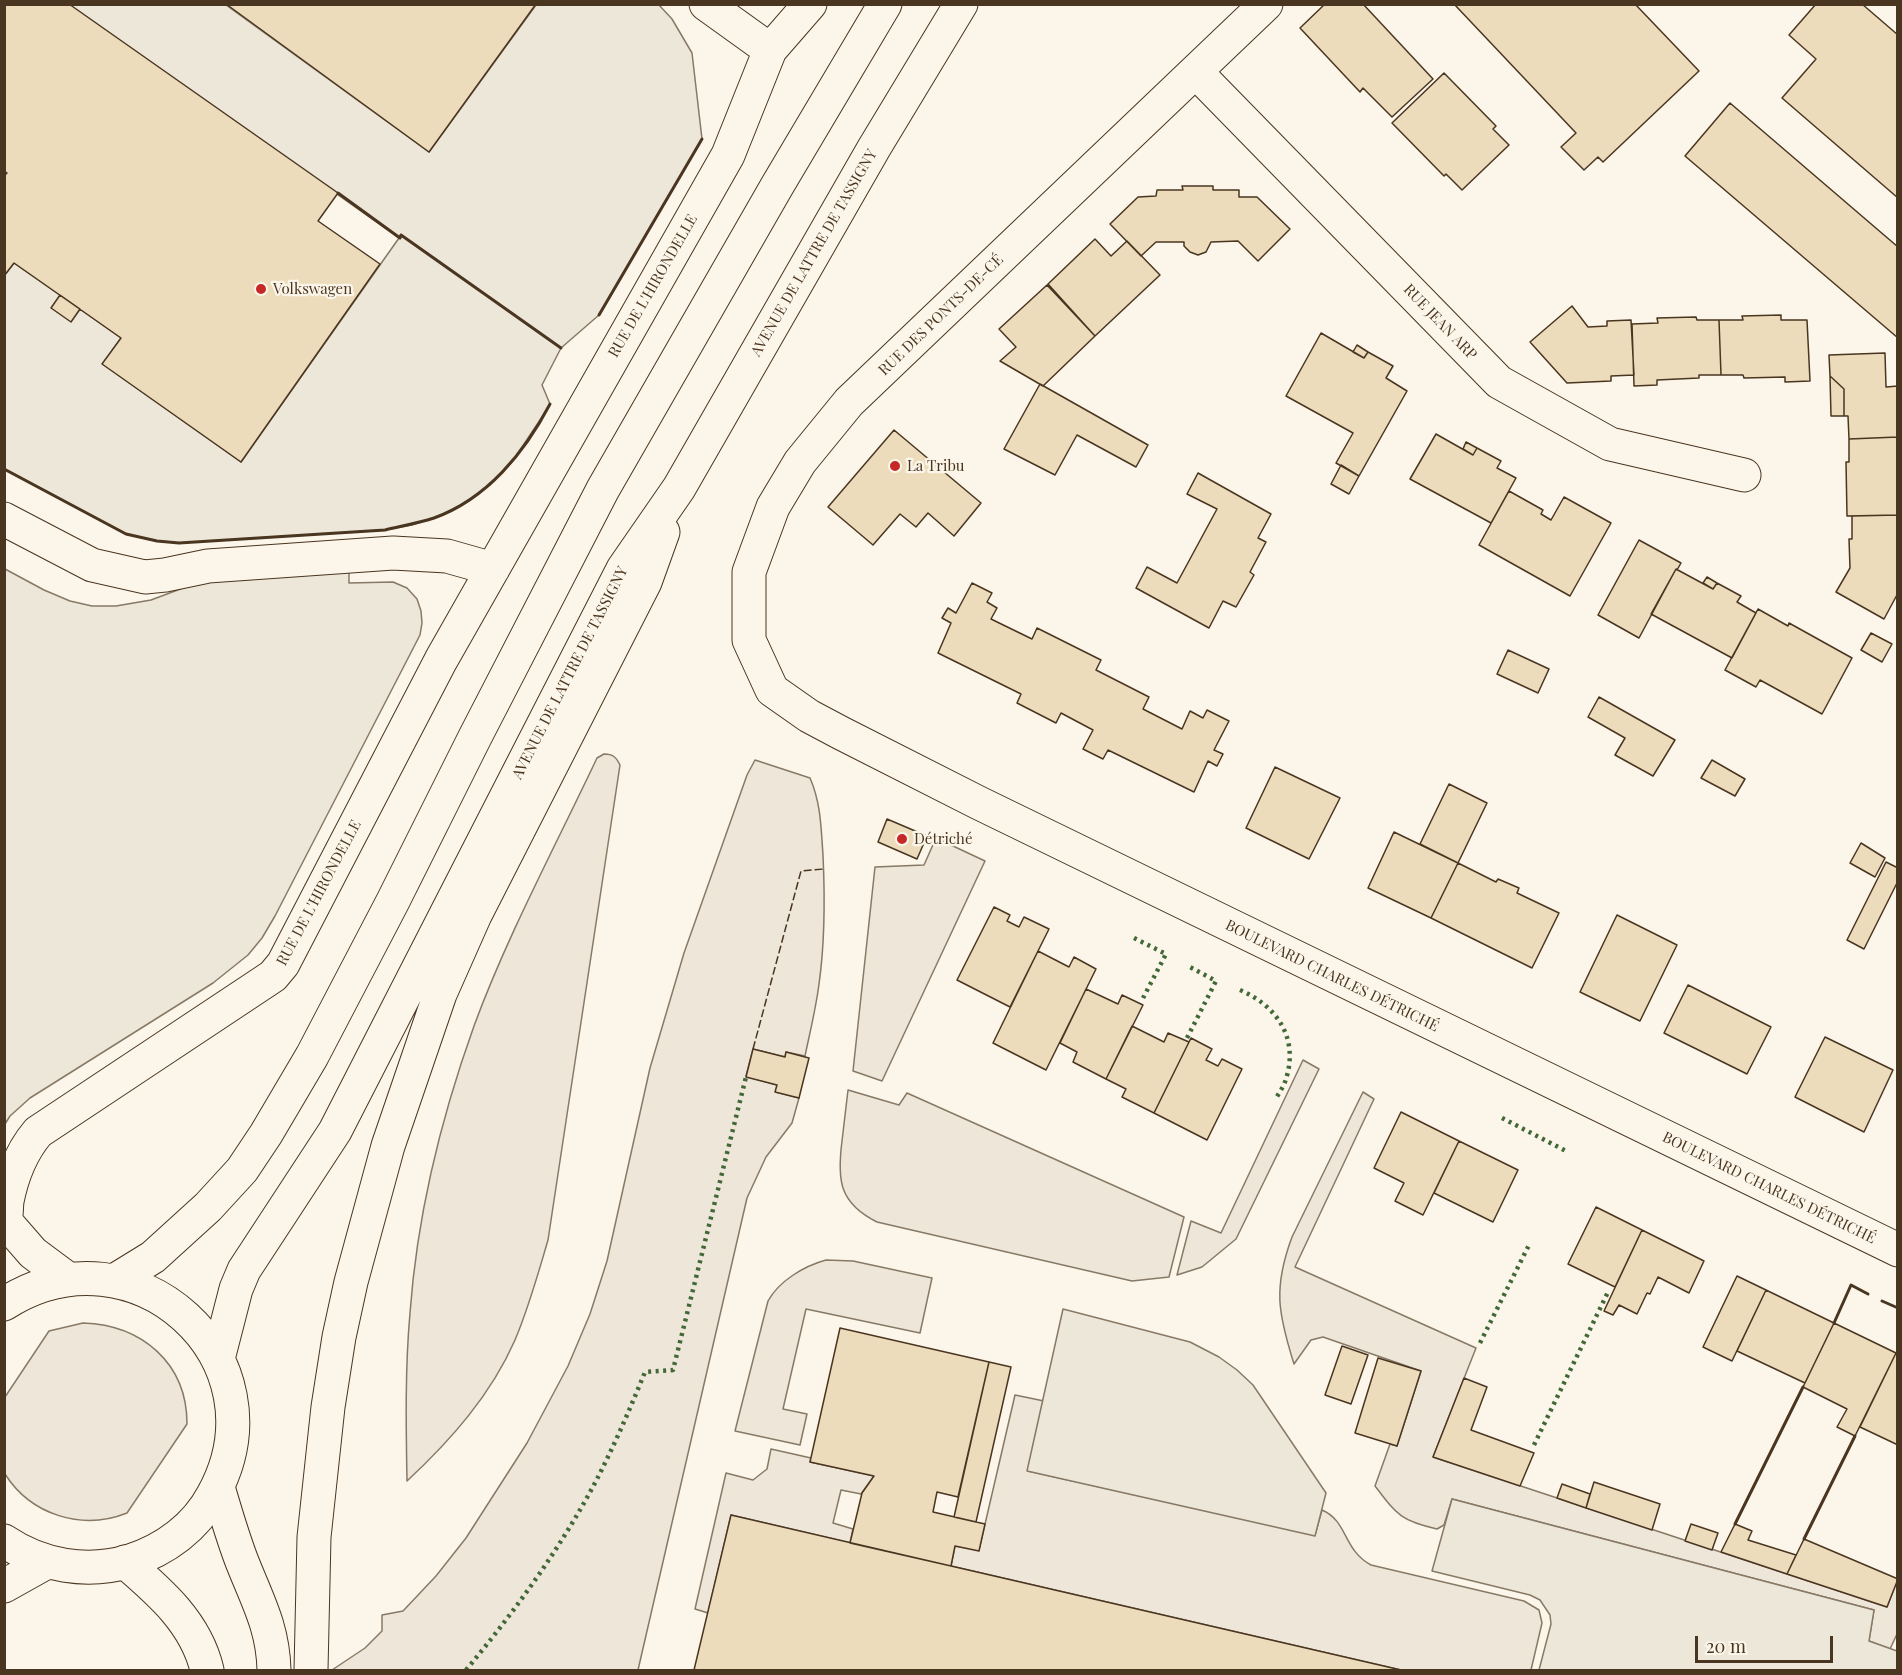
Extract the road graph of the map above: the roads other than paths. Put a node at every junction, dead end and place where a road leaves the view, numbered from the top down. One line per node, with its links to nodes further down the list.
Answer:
1 (706, 4): 6 (main road)
2 (810, 4): 6 (main road, RUE DE L'HIRONDELLE)
3 (885, 4): 16 (main road)
4 (961, 4): 9 (main road, AVENUE DE LATTRE DE TASSIGNY)
5 (1266, 4): 7 (main road, RUE DES PONTS-DE-CÉ)
6 (770, 50): 11 (main road, RUE DE L'HIRONDELLE)
7 (1196, 72): 8 (main road, RUE JEAN ARP); 12 (main road, RUE DES PONTS-DE-CÉ)
8 (1744, 476)
9 (679, 488): 18 (main road, AVENUE DE LATTRE DE TASSIGNY); 26 (main road)
10 (4, 519): 11 (main road)
11 (493, 569): 13 (main road, RUE DE L'HIRONDELLE)
12 (772, 690): 14 (main road, BOULEVARD CHARLES DÉTRICHÉ)
13 (5, 1224): 15 (main road, RUE DE L'HIRONDELLE)
14 (1898, 1250)
15 (68, 1279): 16 (main road); 17 (main road)
16 (114, 1281): 18 (main road)
17 (4, 1305)
18 (218, 1359): 19 (main road)
19 (218, 1487): 22 (main road); 25 (main road)
20 (4, 1541): 21 (main road)
21 (47, 1562): 22 (main road); 23 (main road)
22 (125, 1562): 24 (main road)
23 (4, 1586)
24 (207, 1671)
25 (274, 1671)
26 (311, 1671)

